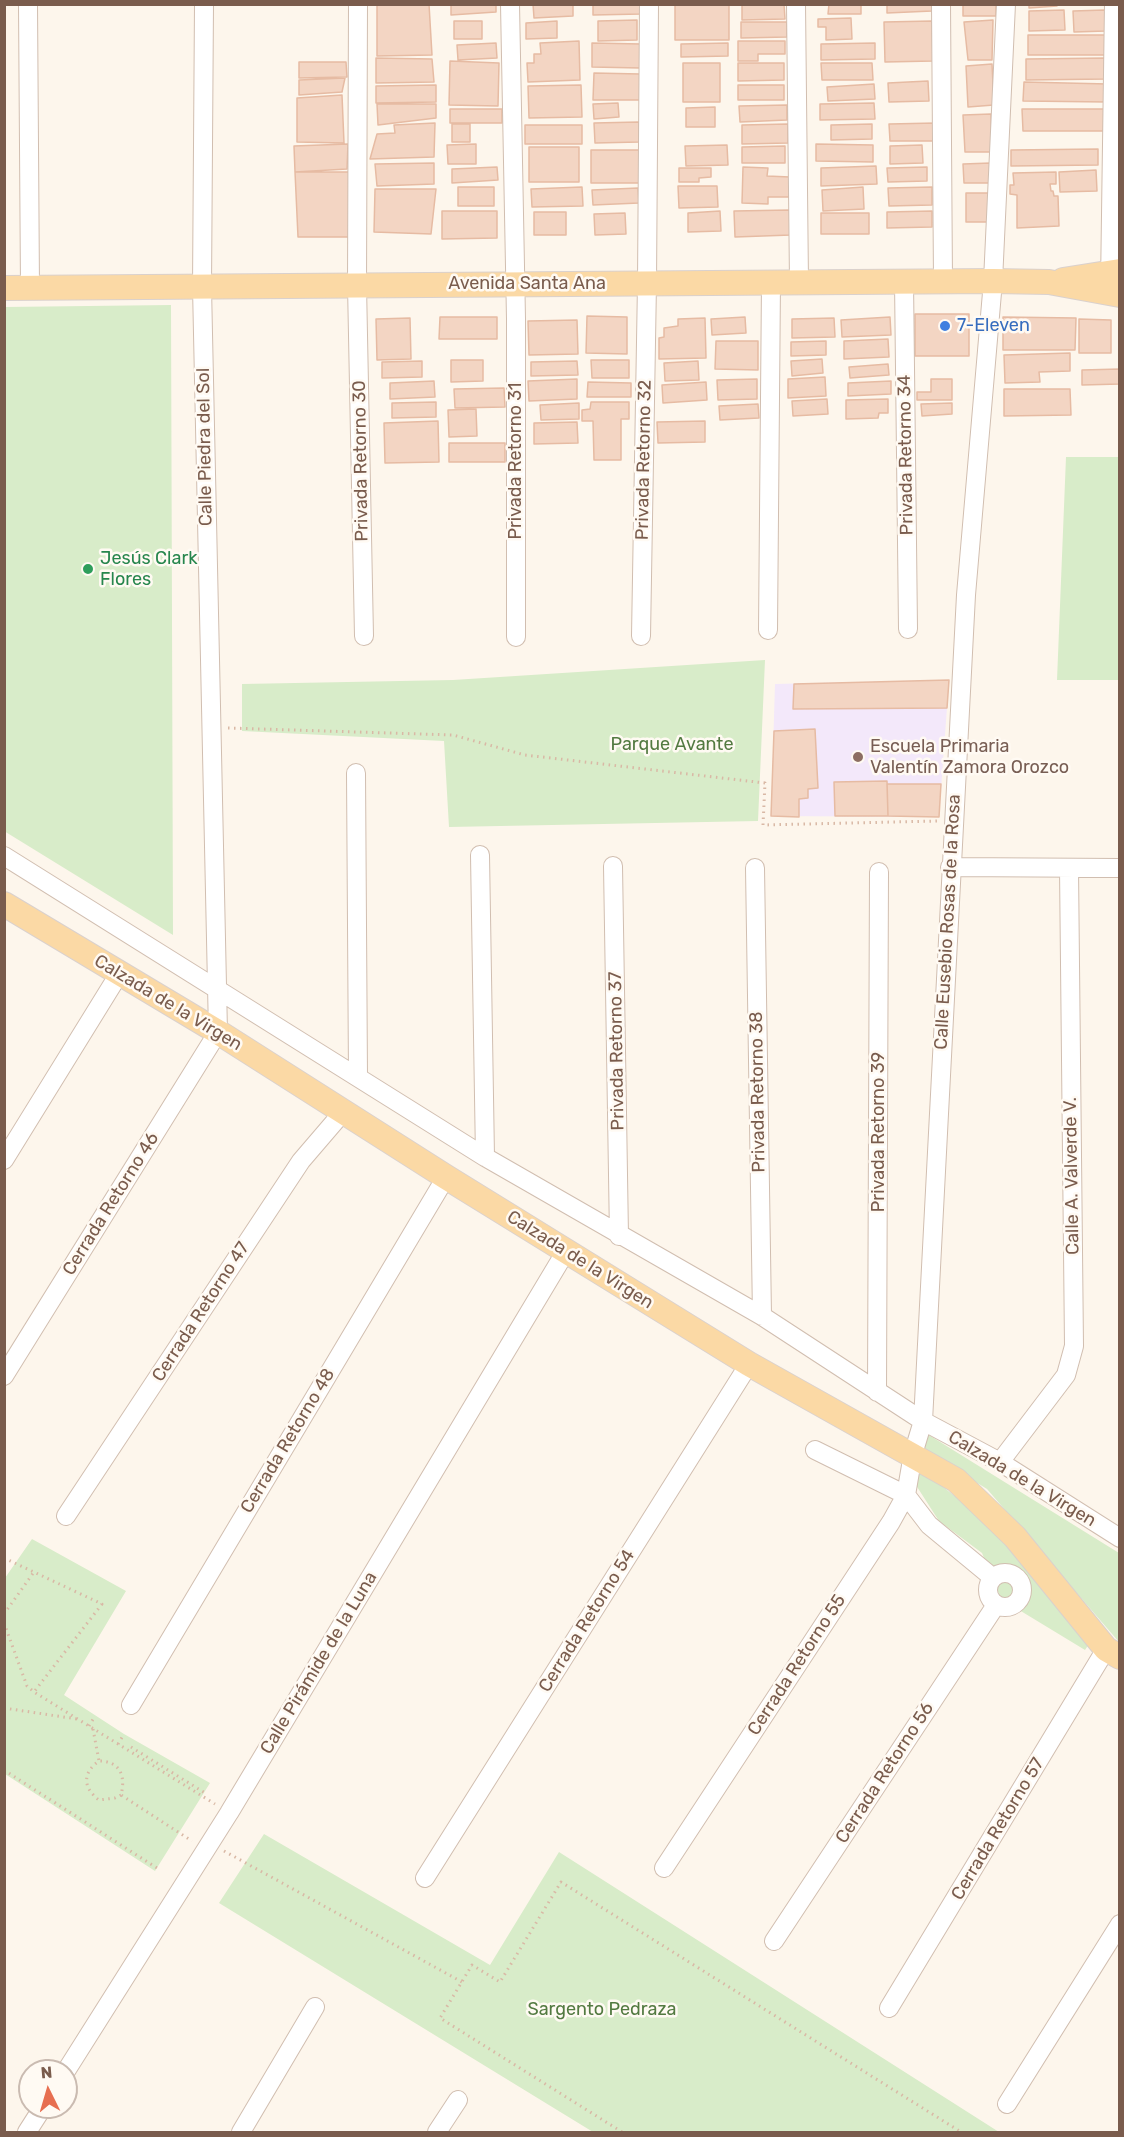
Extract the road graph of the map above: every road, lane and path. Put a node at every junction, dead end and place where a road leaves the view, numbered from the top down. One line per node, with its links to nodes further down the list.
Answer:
1 (28, 4): 21 (street)
2 (204, 4): 19 (street, Calle Piedra del Sol)
3 (358, 4): 18 (street, Privada Retorno 30)
4 (510, 4): 17 (street, Privada Retorno 31)
5 (649, 4): 15 (street, Privada Retorno 32)
6 (796, 4): 14 (street)
7 (942, 4): 12 (street)
8 (1006, 4): 10 (street, Calle Eusebio Rosas de la Rosa)
9 (1114, 4): 16 (street)
10 (993, 280): 12 (main road, Avenida Santa Ana); 16 (main road, Avenida Santa Ana); 29 (street, Calle Eusebio Rosas de la Rosa)
11 (904, 281): 12 (main road, Avenida Santa Ana); 14 (main road, Avenida Santa Ana); 22 (street, Privada Retorno 34)
12 (943, 281)
13 (771, 282): 14 (main road, Avenida Santa Ana); 15 (main road, Avenida Santa Ana); 23 (street)
14 (800, 282)
15 (647, 283): 17 (main road, Avenida Santa Ana); 25 (street, Privada Retorno 32)
16 (1115, 283)
17 (515, 284): 18 (main road, Avenida Santa Ana); 26 (street, Privada Retorno 31)
18 (357, 285): 19 (main road, Avenida Santa Ana); 24 (street, Privada Retorno 30)
19 (202, 287): 21 (main road, Avenida Santa Ana); 27 (street, Calle Piedra del Sol)
20 (4, 288): 21 (main road, Avenida Santa Ana)
21 (30, 288)
22 (908, 629)
23 (768, 630)
24 (364, 636)
25 (641, 636)
26 (516, 637)
27 (211, 728): 29 (path); 40 (street, Calle Piedra del Sol)
28 (356, 773): 42 (street)
29 (953, 821): 33 (street, Calle Eusebio Rosas de la Rosa)
30 (4, 855): 40 (street, Calzada de la Virgen)
31 (480, 855): 44 (street)
32 (613, 866): 47 (street, Privada Retorno 37)
33 (950, 867): 35 (street); 53 (street, Calle Eusebio Rosas de la Rosa)
34 (755, 868): 49 (street, Privada Retorno 38)
35 (1069, 868): 36 (street); 56 (street, Calle A. Valverde V.)
36 (1119, 868)
37 (879, 872): 52 (street, Privada Retorno 39)
38 (7, 912): 39 (main road, Calzada de la Virgen)
39 (119, 974): 41 (main road, Calzada de la Virgen); 45 (street)
40 (216, 986): 41 (street, Calle Piedra del Sol); 42 (street, Calzada de la Virgen)
41 (218, 1032): 43 (main road, Calzada de la Virgen); 51 (street, Cerrada Retorno 46)
42 (358, 1077): 44 (street, Calzada de la Virgen)
43 (343, 1112): 46 (main road, Calzada de la Virgen); 58 (street, Cerrada Retorno 47)
44 (485, 1156): 47 (street, Calzada de la Virgen)
45 (4, 1160)
46 (446, 1177): 48 (main road, Calzada de la Virgen); 68 (street, Cerrada Retorno 48)
47 (619, 1236): 49 (street, Calzada de la Virgen)
48 (566, 1251): 50 (main road, Calzada de la Virgen); 82 (street, Calle Pirámide de la Luna)
49 (762, 1316): 52 (street, Calzada de la Virgen)
50 (749, 1364): 55 (main road, Calzada de la Virgen); 86 (street, Cerrada Retorno 54)
51 (4, 1377)
52 (877, 1392): 53 (street, Calzada de la Virgen)
53 (923, 1421): 55 (street, Calle Eusebio Rosas de la Rosa); 56 (street, Calzada de la Virgen)
54 (814, 1450): 57 (street)
55 (913, 1454): 57 (street, Cerrada Retorno 55); 66 (main road, Calzada de la Virgen)
56 (1000, 1462): 59 (street, Calzada de la Virgen)
57 (906, 1495): 62 (street); 85 (street, Cerrada Retorno 55)
58 (66, 1516)
59 (1119, 1538)
60 (4, 1558): 61 (path)
61 (34, 1572): 64 (path); 67 (path)
62 (992, 1577): 63 (street); 63 (street)
63 (996, 1605): 88 (street, Cerrada Retorno 56)
64 (4, 1614)
65 (4, 1623): 67 (path)
66 (1113, 1653): 91 (street, Cerrada Retorno 57)
67 (34, 1692): 71 (path)
68 (131, 1705)
69 (4, 1708): 71 (path)
70 (95, 1716): 72 (path)
71 (79, 1720): 72 (path)
72 (91, 1727): 74 (path); 76 (path)
73 (124, 1734): 74 (path)
74 (118, 1744): 78 (path)
75 (131, 1747): 77 (path)
76 (99, 1761): 81 (path); 81 (path)
77 (158, 1763): 78 (path); 80 (path)
78 (156, 1768): 82 (path)
79 (4, 1770): 84 (path)
80 (206, 1793)
81 (122, 1794): 83 (path)
82 (229, 1813): 83 (street, Calle Pirámide de la Luna)
83 (208, 1847): 89 (path); 92 (street, Calle Pirámide de la Luna)
84 (157, 1868)
85 (664, 1868)
86 (425, 1878)
87 (1119, 1923): 94 (street)
88 (774, 1941)
89 (462, 1983): 99 (path); 100 (path)
90 (315, 2007): 97 (street)
91 (889, 2008)
92 (74, 2059)
93 (458, 2100): 98 (street)
94 (1007, 2104)
95 (36, 2119): 96 (street)
96 (27, 2133)
97 (241, 2133)
98 (437, 2133)
99 (622, 2133)
100 (961, 2133)

